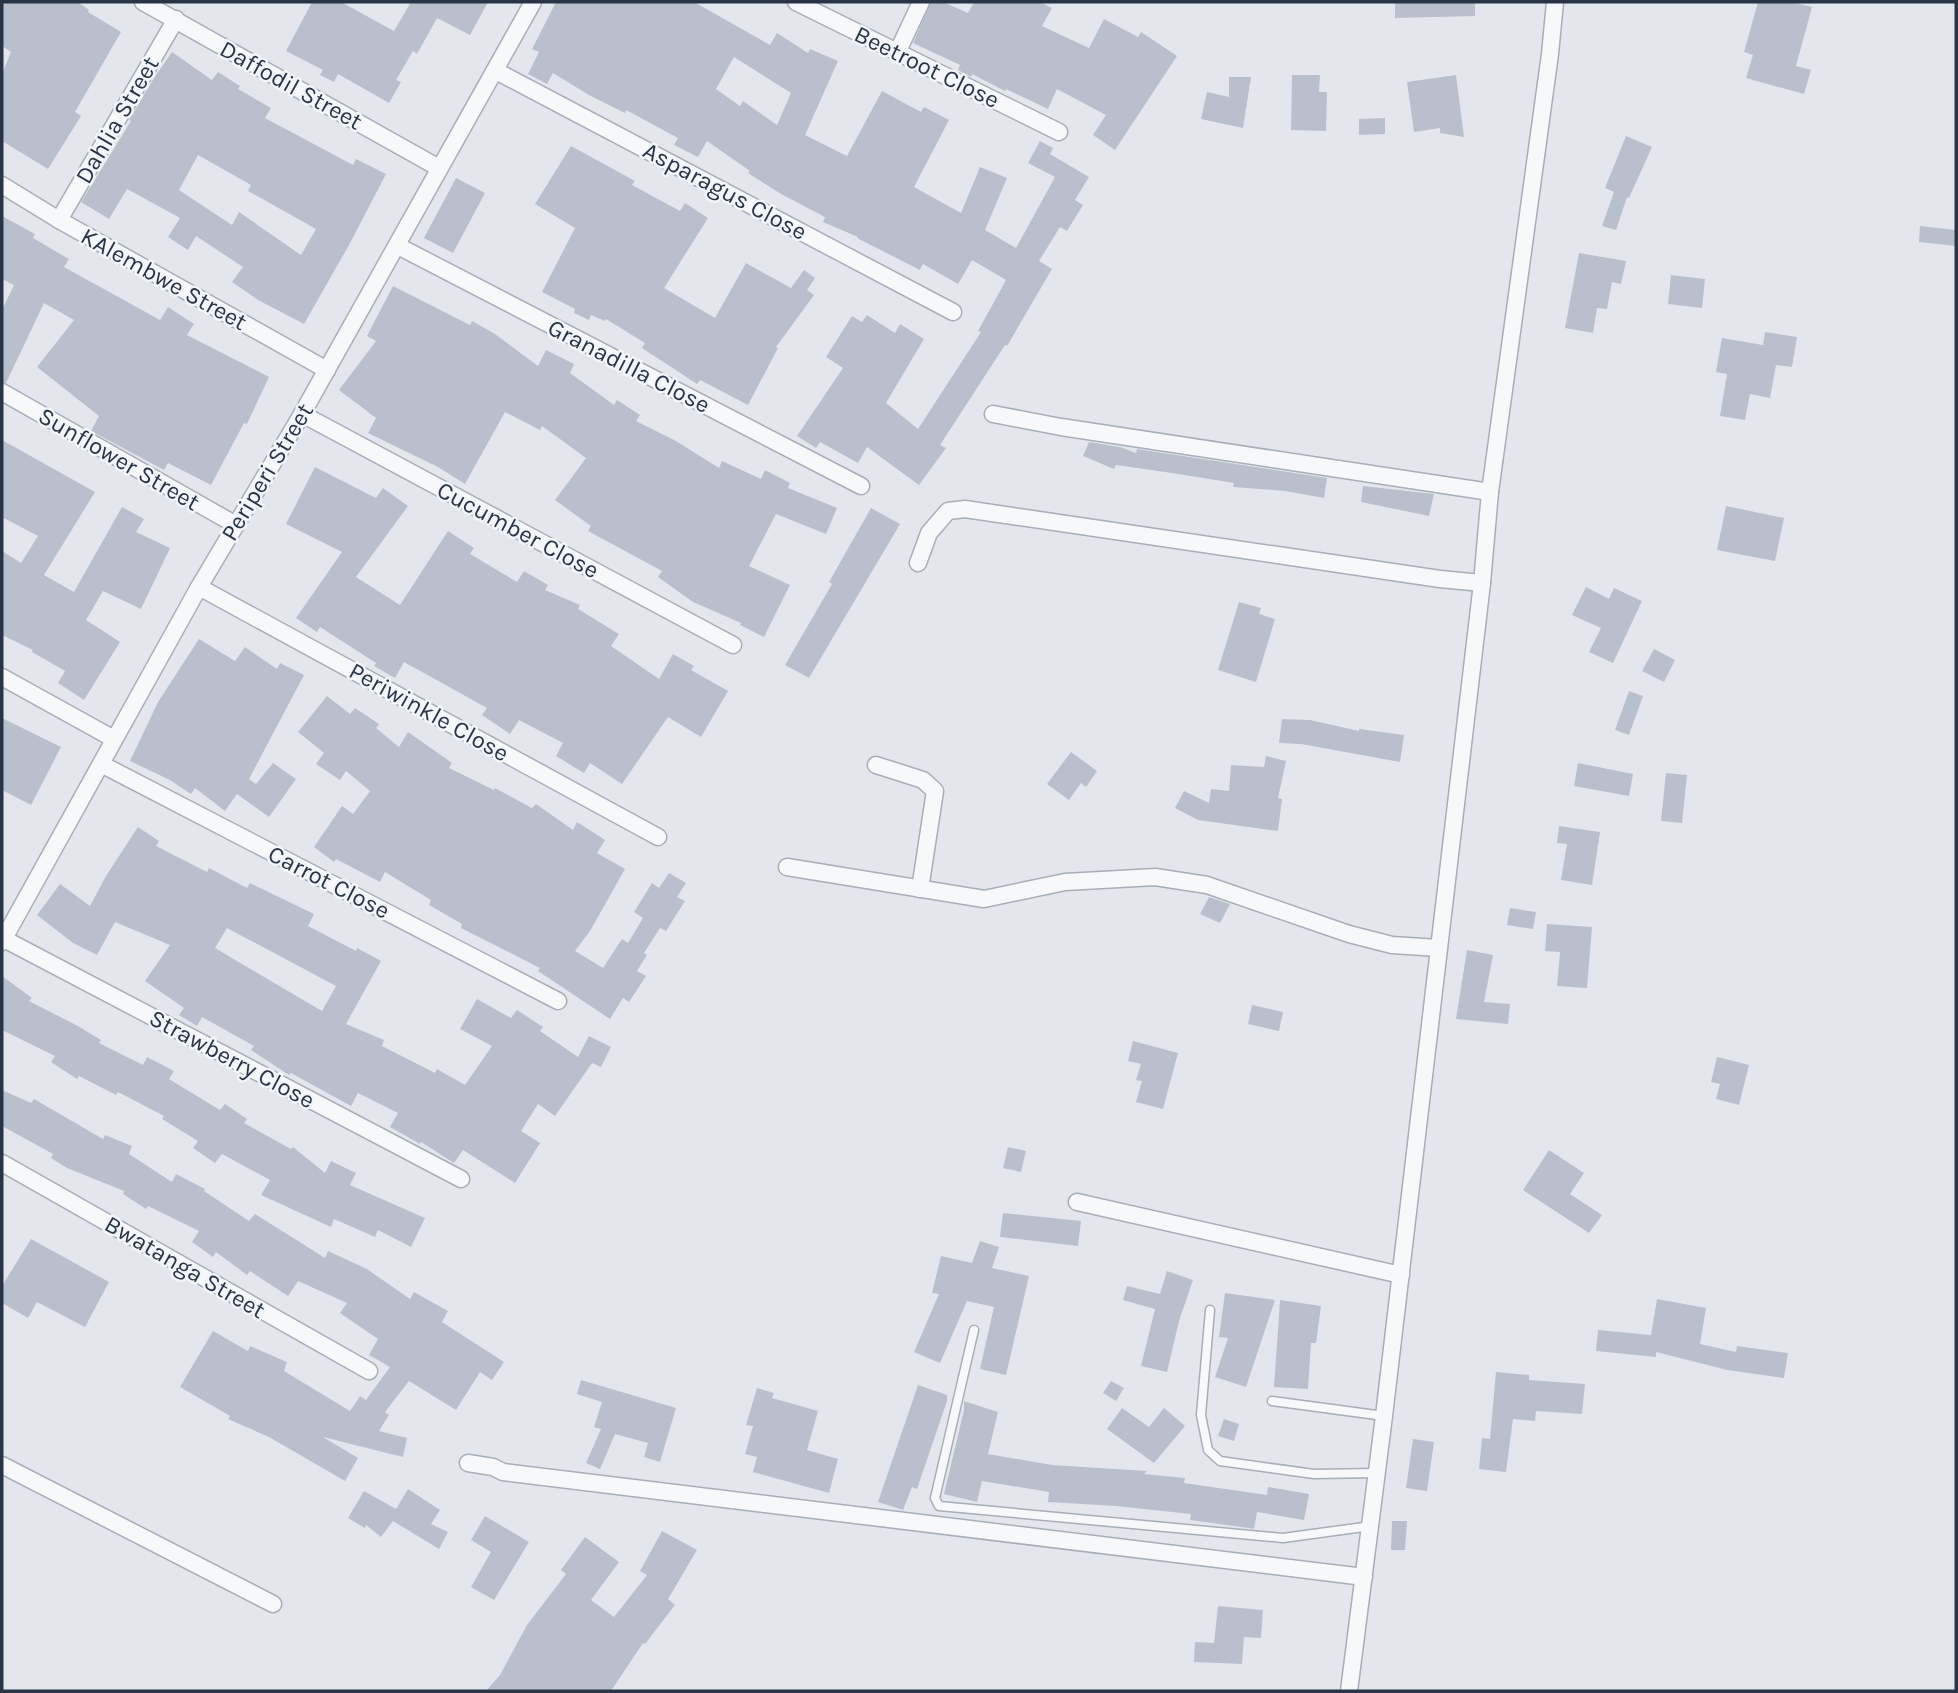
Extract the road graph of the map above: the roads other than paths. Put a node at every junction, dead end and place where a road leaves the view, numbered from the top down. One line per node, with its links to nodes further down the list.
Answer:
1 (143, 2): 6 (street, Daffodil Street)
2 (533, 2): 8 (street, Periperi Street)
3 (796, 2): 7 (street, Beetroot Close)
4 (921, 2): 7 (street)
5 (1555, 2): 20 (street)
6 (176, 19): 10 (street, Daffodil Street); 12 (street, Dahlia Street)
7 (897, 53): 9 (street, Beetroot Close)
8 (496, 71): 10 (street, Periperi Street); 14 (street, Asparagus Close)
9 (1059, 132)
10 (439, 168): 13 (street, Periperi Street)
11 (2, 186): 12 (street, KAlembwe Street)
12 (59, 220): 15 (street, KAlembwe Street)
13 (398, 246): 15 (street, Periperi Street); 19 (street, Granadilla Close)
14 (953, 312)
15 (327, 370): 17 (street, Periperi Street)
16 (2, 392): 21 (street, Sunflower Street)
17 (302, 414): 21 (street, Periperi Street); 25 (street, Cucumber Close)
18 (993, 414): 20 (street)
19 (861, 486)
20 (1490, 492): 23 (street)
21 (236, 525): 24 (street, Periperi Street)
22 (918, 563): 23 (street)
23 (1482, 583): 35 (street)
24 (199, 587): 27 (street, Periperi Street); 30 (street, Periwinkle Close)
25 (733, 645)
26 (2, 677): 27 (street)
27 (114, 739): 28 (street, Periperi Street)
28 (101, 764): 33 (street, Periperi Street); 36 (street, Carrot Close)
29 (876, 765): 32 (street)
30 (658, 837)
31 (787, 867): 32 (street)
32 (920, 889): 35 (street)
33 (8, 915): 34 (street, Periperi Street)
34 (3, 940): 38 (street, Strawberry Close)
35 (1439, 948): 40 (street)
36 (558, 1001)
37 (2, 1163): 43 (street, Bwatanga Street)
38 (461, 1179)
39 (1077, 1202): 40 (street)
40 (1401, 1275): 45 (street)
41 (1210, 1310): 48 (lane)
42 (974, 1330): 49 (lane)
43 (369, 1371)
44 (1272, 1401): 45 (lane)
45 (1384, 1416): 48 (street)
46 (468, 1463): 50 (street)
47 (2, 1465): 51 (street)
48 (1377, 1473): 49 (street)
49 (1371, 1526): 50 (street)
50 (1364, 1577): 52 (street)
51 (273, 1604)
52 (1349, 1691)

